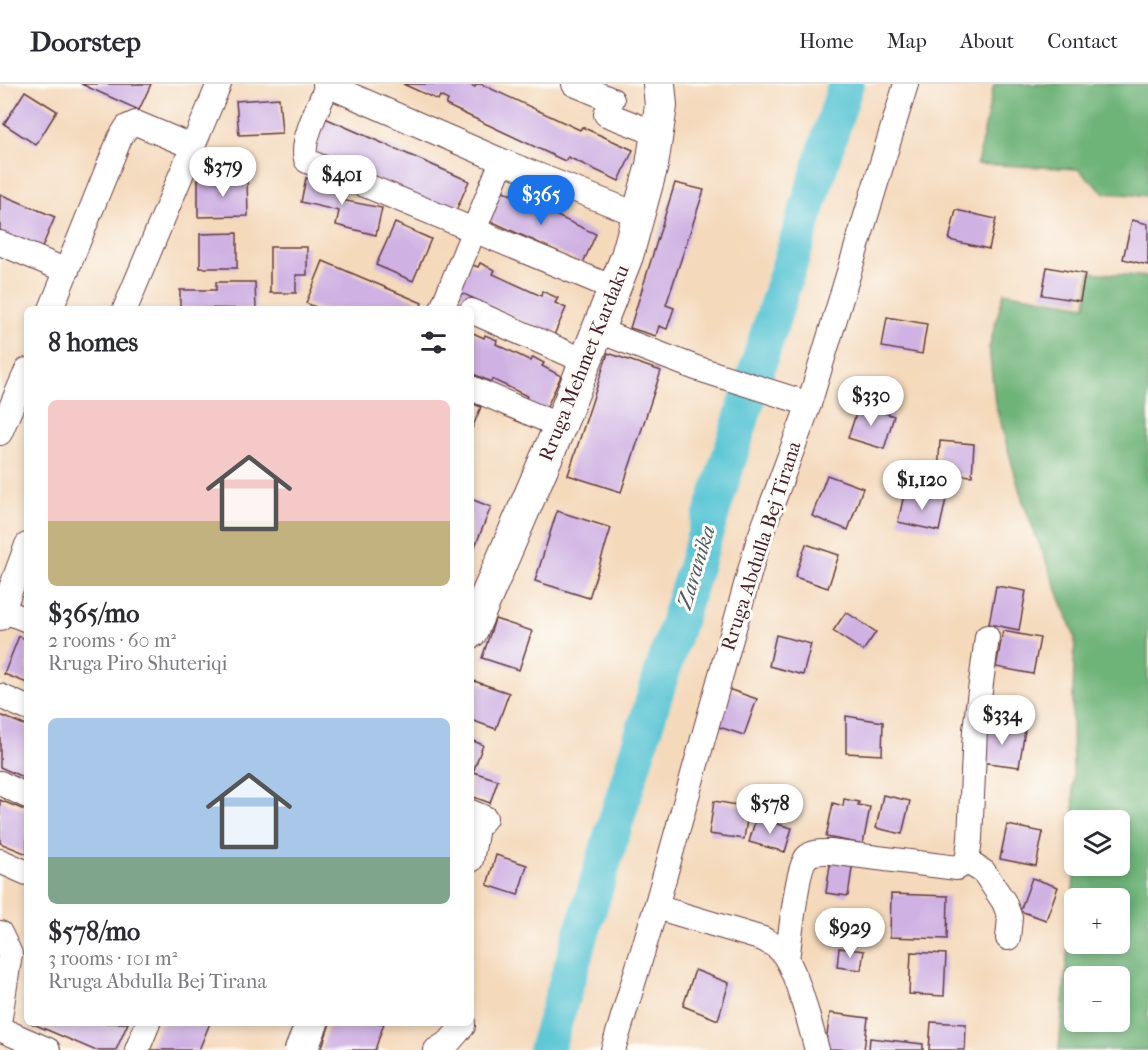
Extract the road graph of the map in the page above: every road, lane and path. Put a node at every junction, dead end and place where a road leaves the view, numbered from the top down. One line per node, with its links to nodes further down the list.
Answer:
1 (219, 84): 7 (street)
2 (327, 84): 8 (street); 10 (street)
3 (574, 84): 6 (street)
4 (659, 84): 6 (street, Rruga Mehmet Kardaku)
5 (906, 84): 22 (street, Rruga Abdulla Bej Tirana)
6 (658, 135): 9 (street, Rruga Mehmet Kardaku)
7 (193, 147): 12 (street); 16 (street)
8 (502, 161): 9 (street); 10 (street)
9 (639, 216): 13 (street, Rruga Mehmet Kardaku)
10 (474, 231): 13 (street); 14 (street)
11 (0, 243): 12 (street)
12 (67, 271): 15 (street)
13 (616, 289): 18 (street, Rruga Mehmet Kardaku)
14 (444, 304)
15 (52, 306)
16 (126, 306)
17 (474, 312): 19 (street)
18 (599, 331): 19 (street, Rruga Mehmet Kardaku); 22 (street)
19 (586, 362): 24 (street, Rruga Mehmet Kardaku)
20 (24, 383): 23 (street)
21 (474, 389): 24 (street)
22 (808, 405): 37 (street, Rruga Abdulla Bej Tirana)
23 (2, 421)
24 (560, 426): 28 (street, Rruga Mehmet Kardaku)
25 (24, 553): 26 (street)
26 (1, 612): 27 (street)
27 (24, 619)
28 (474, 625)
29 (987, 637): 36 (street)
30 (0, 696): 31 (street)
31 (24, 707)
32 (0, 783): 33 (street)
33 (24, 795)
34 (474, 813): 35 (street)
35 (474, 844)
36 (967, 862): 39 (street); 40 (street)
37 (656, 907): 40 (street); 50 (street, Rruga Abdulla Bej Tirana)
38 (0, 933): 41 (street)
39 (1008, 938)
40 (787, 959): 51 (street)
41 (0, 1017)
42 (147, 1026): 47 (street)
43 (311, 1026): 48 (street)
44 (463, 1026): 49 (street)
45 (0, 1029): 46 (street)
46 (48, 1050)
47 (136, 1050)
48 (301, 1050)
49 (436, 1050)
50 (613, 1050)
51 (817, 1050)

